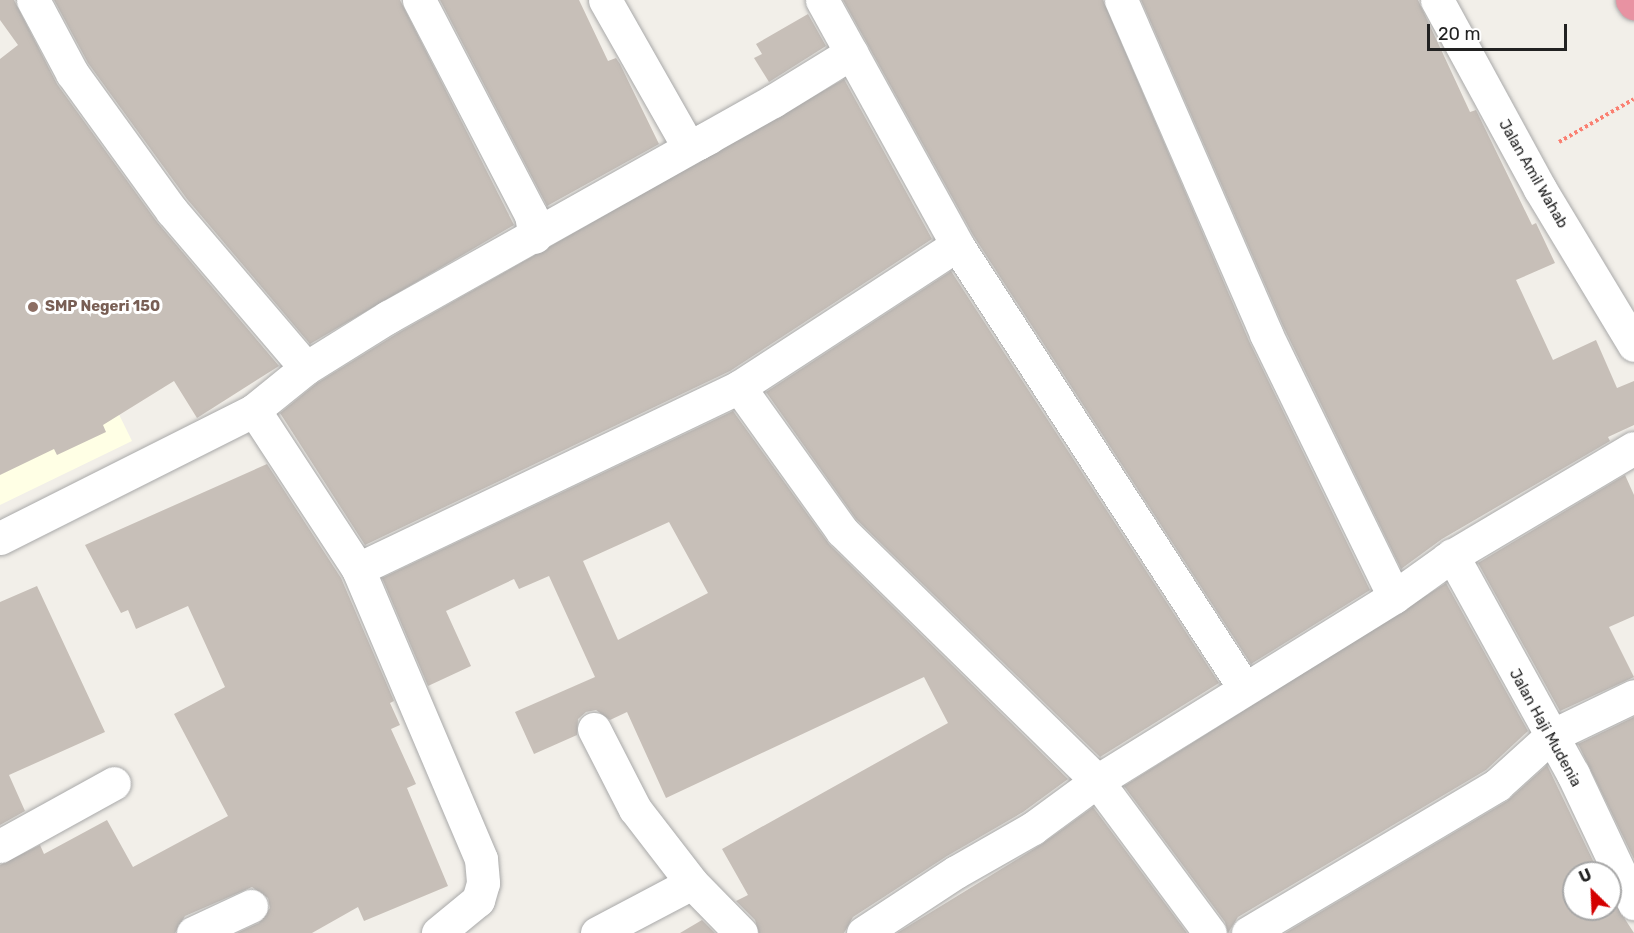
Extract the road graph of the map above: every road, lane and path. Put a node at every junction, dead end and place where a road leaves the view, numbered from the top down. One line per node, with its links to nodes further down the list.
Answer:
1 (33, 0): 14 (street)
2 (419, 0): 11 (street)
3 (605, 0): 9 (street)
4 (822, 0): 7 (street)
5 (1122, 0): 21 (street)
6 (1437, 0): 13 (street, Jalan Amil Wahab)
7 (851, 53): 9 (street); 12 (street)
8 (1634, 99): 10 (path)
9 (710, 137): 11 (street)
10 (1550, 147)
11 (535, 237): 14 (street)
12 (957, 245): 15 (street); 22 (street)
13 (1634, 345)
14 (306, 368): 16 (street)
15 (739, 387): 20 (street); 26 (street)
16 (254, 410): 18 (street); 20 (street)
17 (1634, 448): 19 (street)
18 (0, 538)
19 (1452, 555): 21 (street); 25 (street, Jalan Haji Mudenia)
20 (358, 569): 32 (street)
21 (1394, 597): 22 (street)
22 (1245, 688): 26 (street)
23 (1634, 696): 25 (street)
24 (594, 729): 29 (street)
25 (1551, 736): 30 (street, Jalan Haji Mudenia); 38 (street)
26 (1097, 781): 36 (street); 37 (street)
27 (114, 783): 28 (street)
28 (0, 846)
29 (692, 883): 34 (street); 35 (street)
30 (1634, 903)
31 (251, 906): 33 (street)
32 (455, 928)
33 (193, 933)
34 (597, 933)
35 (741, 933)
36 (863, 933)
37 (1209, 933)
38 (1248, 933)

